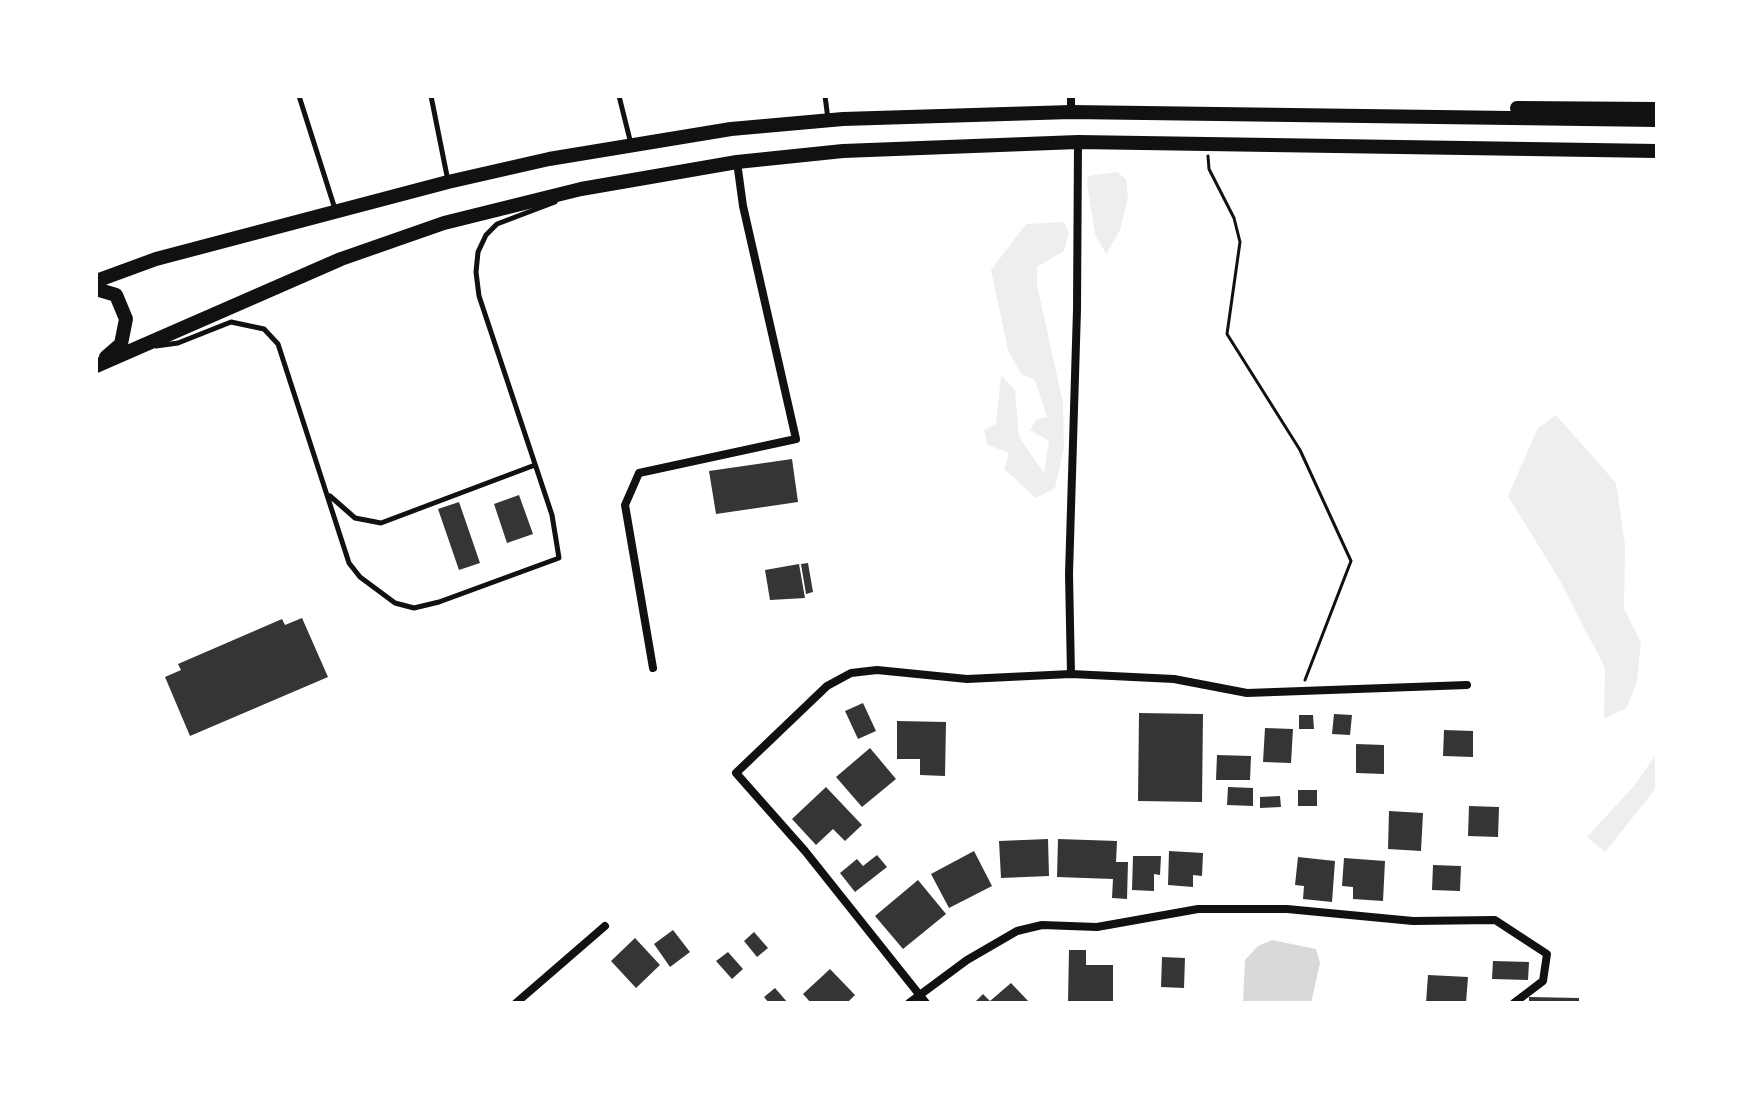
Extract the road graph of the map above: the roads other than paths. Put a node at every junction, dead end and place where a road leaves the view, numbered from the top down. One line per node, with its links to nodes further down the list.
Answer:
1 (299, 96): 19 (lane)
2 (431, 96): 17 (lane)
3 (619, 96): 12 (lane)
4 (825, 96): 9 (lane)
5 (1071, 96): 7 (street)
6 (1657, 109): 8 (main road)
7 (1071, 112): 8 (main road); 9 (main road)
8 (1213, 114): 10 (main road)
9 (828, 120): 12 (main road)
10 (1657, 120)
11 (1078, 142): 13 (main road); 16 (main road); 27 (street)
12 (631, 145): 17 (main road)
13 (1495, 147): 14 (main road); 15 (main road)
14 (1657, 151)
15 (1657, 159)
16 (737, 162): 18 (main road); 26 (street)
17 (448, 182): 19 (main road)
18 (581, 189): 22 (main road); 24 (lane)
19 (335, 210): 20 (main road)
20 (96, 281)
21 (96, 289): 23 (main road)
22 (135, 349): 23 (main road); 25 (lane)
23 (96, 365)
24 (535, 465): 25 (lane); 25 (lane)
25 (329, 495)
26 (653, 668)
27 (1071, 674): 28 (street); 30 (street)
28 (1467, 685)
29 (605, 926): 31 (street)
30 (919, 994): 32 (street); 33 (street); 34 (street)
31 (516, 1003)
32 (909, 1003)
33 (926, 1003)
34 (1514, 1003)

